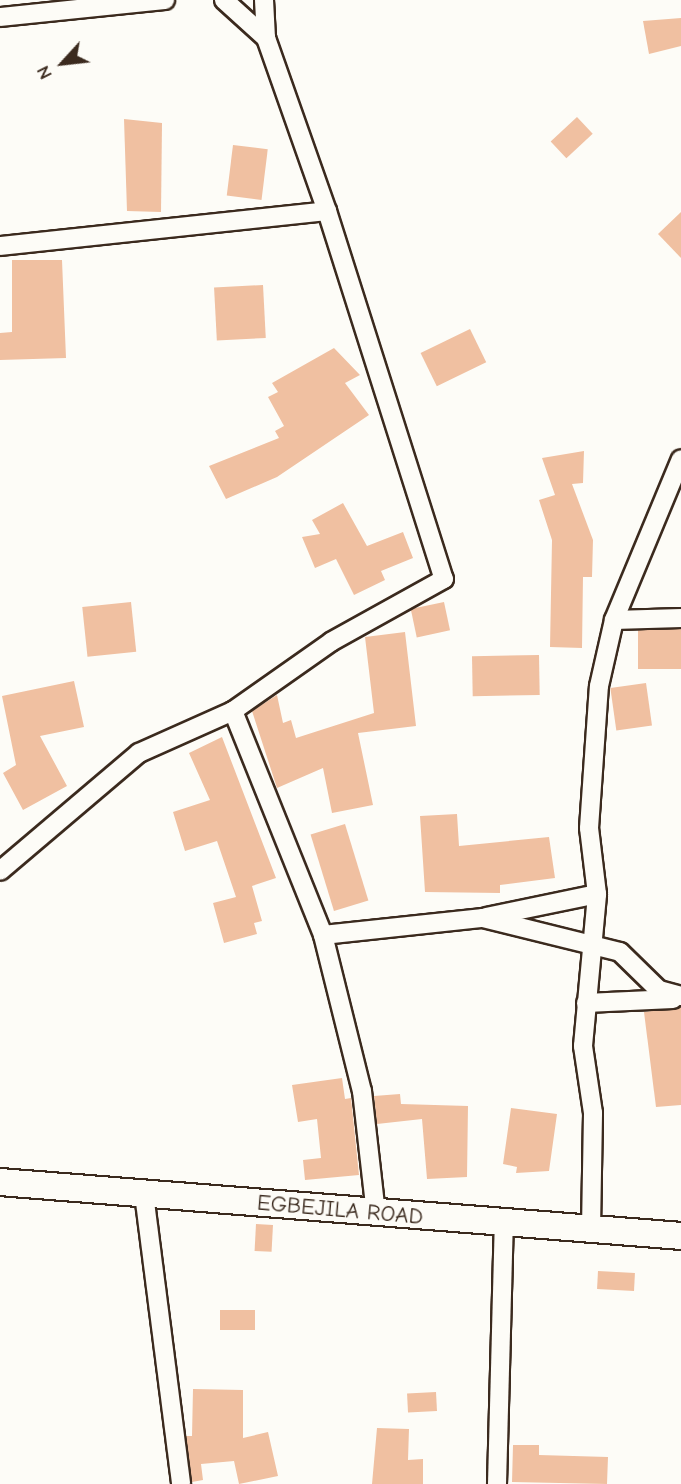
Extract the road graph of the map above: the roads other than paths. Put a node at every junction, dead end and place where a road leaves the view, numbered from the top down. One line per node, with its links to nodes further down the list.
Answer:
1 (165, 0): 4 (street)
2 (224, 0): 5 (street)
3 (264, 0): 5 (street)
4 (0, 17)
5 (266, 38): 6 (street)
6 (327, 211): 7 (street); 11 (street)
7 (0, 246)
8 (681, 459): 10 (street)
9 (681, 618): 10 (street)
10 (614, 620): 13 (street)
11 (233, 711): 12 (street); 15 (street)
12 (0, 871)
13 (597, 894): 14 (street); 16 (street)
14 (483, 918): 15 (street); 16 (street)
15 (323, 935): 21 (street)
16 (593, 950): 17 (street); 18 (street)
17 (681, 997): 18 (street)
18 (586, 1003): 23 (street)
19 (0, 1182): 20 (street, EGBEJILA ROAD)
20 (144, 1194): 21 (street, EGBEJILA ROAD); 25 (street)
21 (376, 1214): 22 (street, EGBEJILA ROAD)
22 (503, 1223): 23 (street, EGBEJILA ROAD); 26 (street)
23 (591, 1229): 24 (street, EGBEJILA ROAD)
24 (681, 1236)
25 (181, 1484)
26 (497, 1484)

